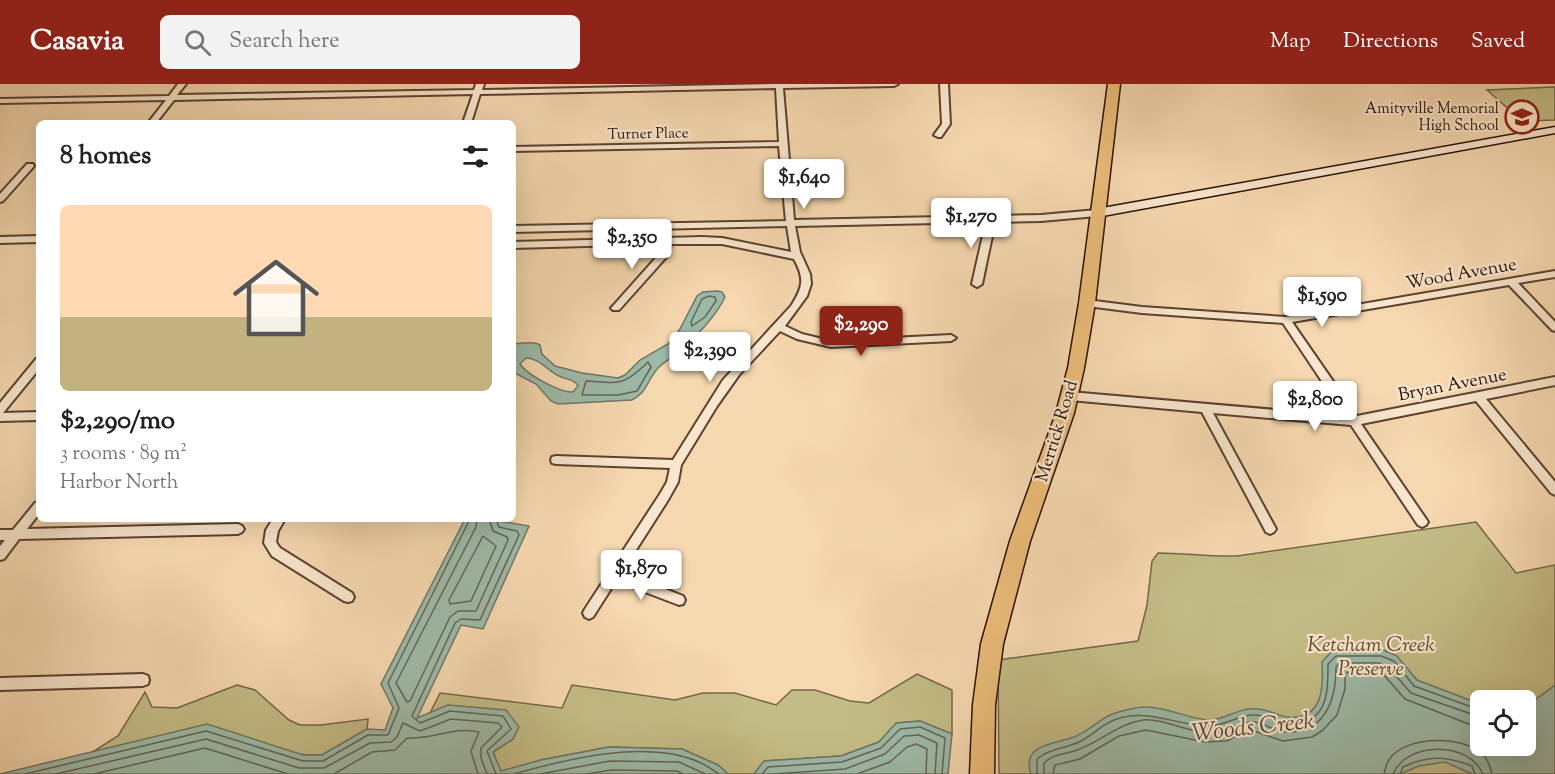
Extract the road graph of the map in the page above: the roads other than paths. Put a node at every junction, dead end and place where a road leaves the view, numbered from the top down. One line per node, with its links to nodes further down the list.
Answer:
1 (182, 84): 7 (street)
2 (894, 84): 5 (street)
3 (944, 84): 12 (street)
4 (1114, 84): 17 (main road, Merrick Road)
5 (779, 85): 6 (street); 13 (street)
6 (479, 88): 7 (street); 10 (street)
7 (172, 98): 8 (street); 9 (street)
8 (0, 100)
9 (154, 120)
10 (467, 120)
11 (1555, 130): 17 (main road)
12 (938, 135)
13 (784, 144): 14 (street, Turner Place); 19 (street)
14 (516, 149)
15 (30, 166): 16 (street)
16 (0, 200)
17 (1097, 213): 18 (street); 29 (main road, Merrick Road)
18 (991, 219): 19 (street); 28 (street)
19 (789, 224): 20 (street); 25 (street)
20 (516, 229)
21 (36, 239): 22 (street)
22 (0, 240)
23 (667, 241): 24 (street); 25 (street); 30 (street)
24 (516, 245)
25 (795, 256): 32 (street)
26 (1555, 273): 27 (street, Wood Avenue)
27 (1510, 281): 31 (street, Wood Avenue); 33 (street)
28 (977, 284)
29 (1087, 303): 31 (street, Wood Avenue); 37 (main road, Merrick Road)
30 (616, 308)
31 (1286, 320): 43 (street)
32 (779, 327): 34 (street); 45 (street)
33 (1555, 328)
34 (951, 338)
35 (36, 367): 40 (street)
36 (1555, 381): 38 (street, Bryan Avenue)
37 (1070, 396): 39 (street, Bryan Avenue); 61 (main road, Merrick Road)
38 (1478, 396): 43 (street, Bryan Avenue); 46 (street)
39 (1206, 409): 43 (street, Bryan Avenue); 50 (street)
40 (0, 410)
41 (36, 416): 42 (street)
42 (0, 417)
43 (1354, 421): 49 (street)
44 (556, 460): 45 (street)
45 (676, 464): 55 (street)
46 (1555, 490)
47 (36, 510): 53 (street)
48 (277, 522): 56 (street)
49 (1422, 522)
50 (1270, 529)
51 (238, 530): 53 (street)
52 (0, 535): 53 (street)
53 (16, 535): 54 (street)
54 (0, 555)
55 (614, 574): 57 (street); 58 (street)
56 (348, 597)
57 (679, 600)
58 (589, 613)
59 (143, 680): 60 (street)
60 (0, 684)
61 (982, 774)

